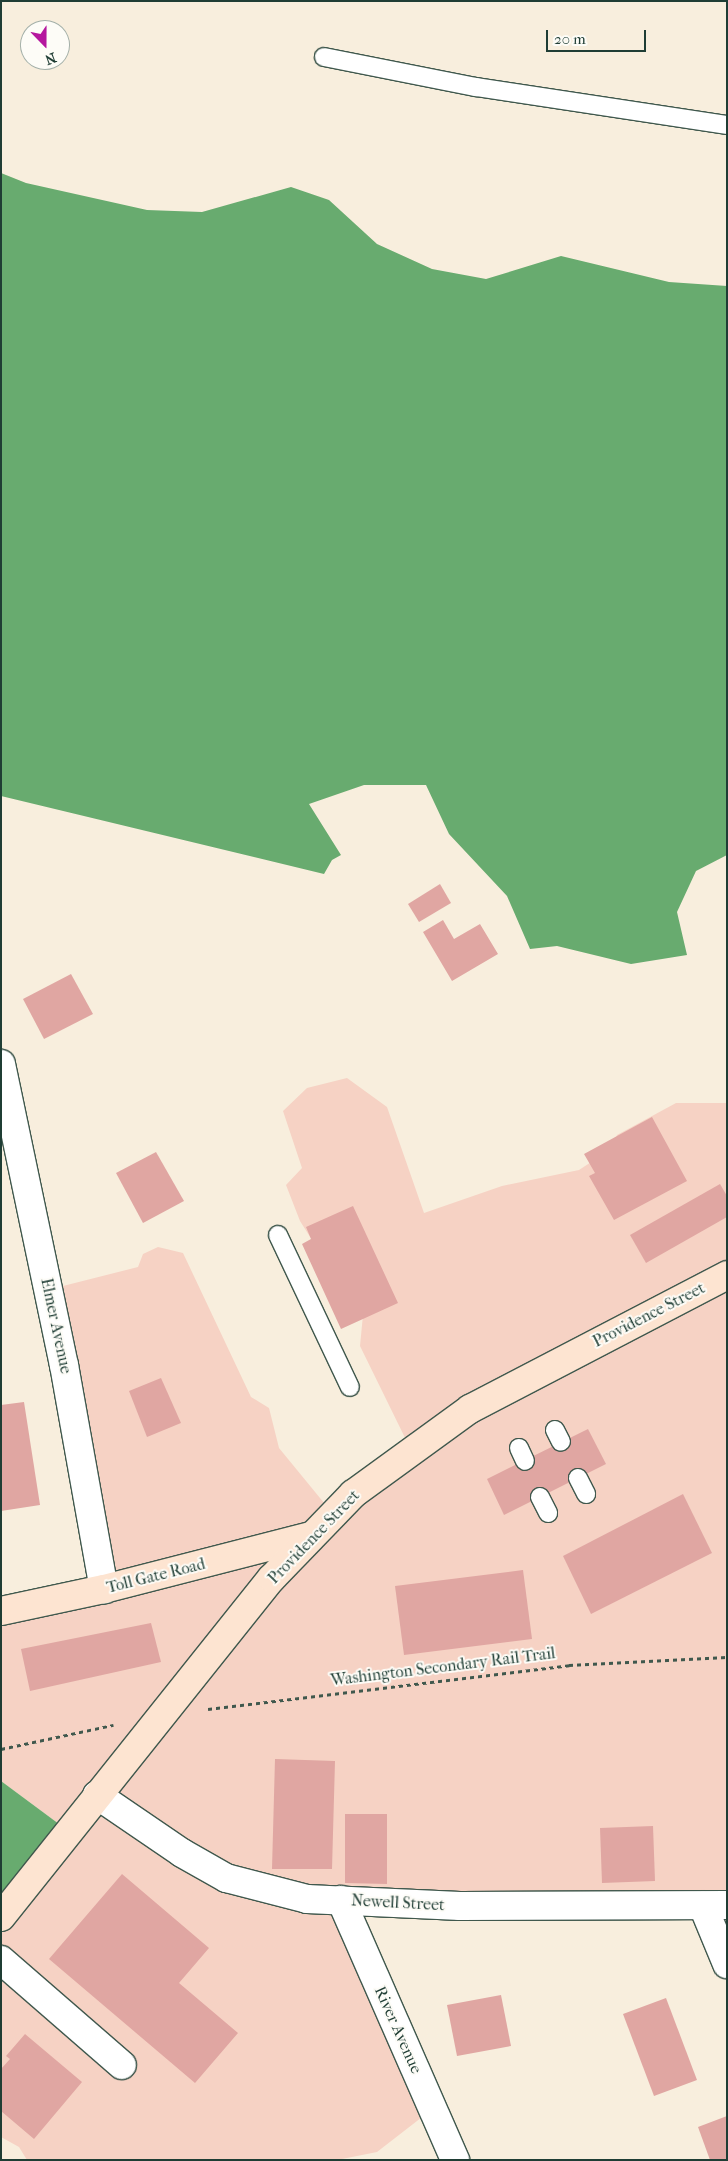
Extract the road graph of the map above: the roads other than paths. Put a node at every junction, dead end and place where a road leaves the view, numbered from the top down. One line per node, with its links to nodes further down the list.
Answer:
1 (324, 57): 2 (lane)
2 (727, 125)
3 (1, 1064): 12 (street, Elmer Avenue)
4 (278, 1235): 6 (lane)
5 (727, 1275): 11 (main road, Providence Street)
6 (350, 1387)
7 (578, 1478): 8 (lane)
8 (586, 1494)
9 (540, 1497): 10 (lane)
10 (548, 1513)
11 (310, 1536): 12 (main road, Toll Gate Road); 14 (main road, Providence Street)
12 (104, 1590): 13 (main road, Toll Gate Road)
13 (1, 1612)
14 (97, 1795): 15 (street, Newell Street); 17 (main road, Providence Street)
15 (341, 1900): 16 (street, Newell Street); 21 (street, River Avenue)
16 (715, 1906): 19 (street)
17 (1, 1917)
18 (1, 1960): 20 (street)
19 (727, 1964)
20 (122, 2065)
21 (455, 2160)

